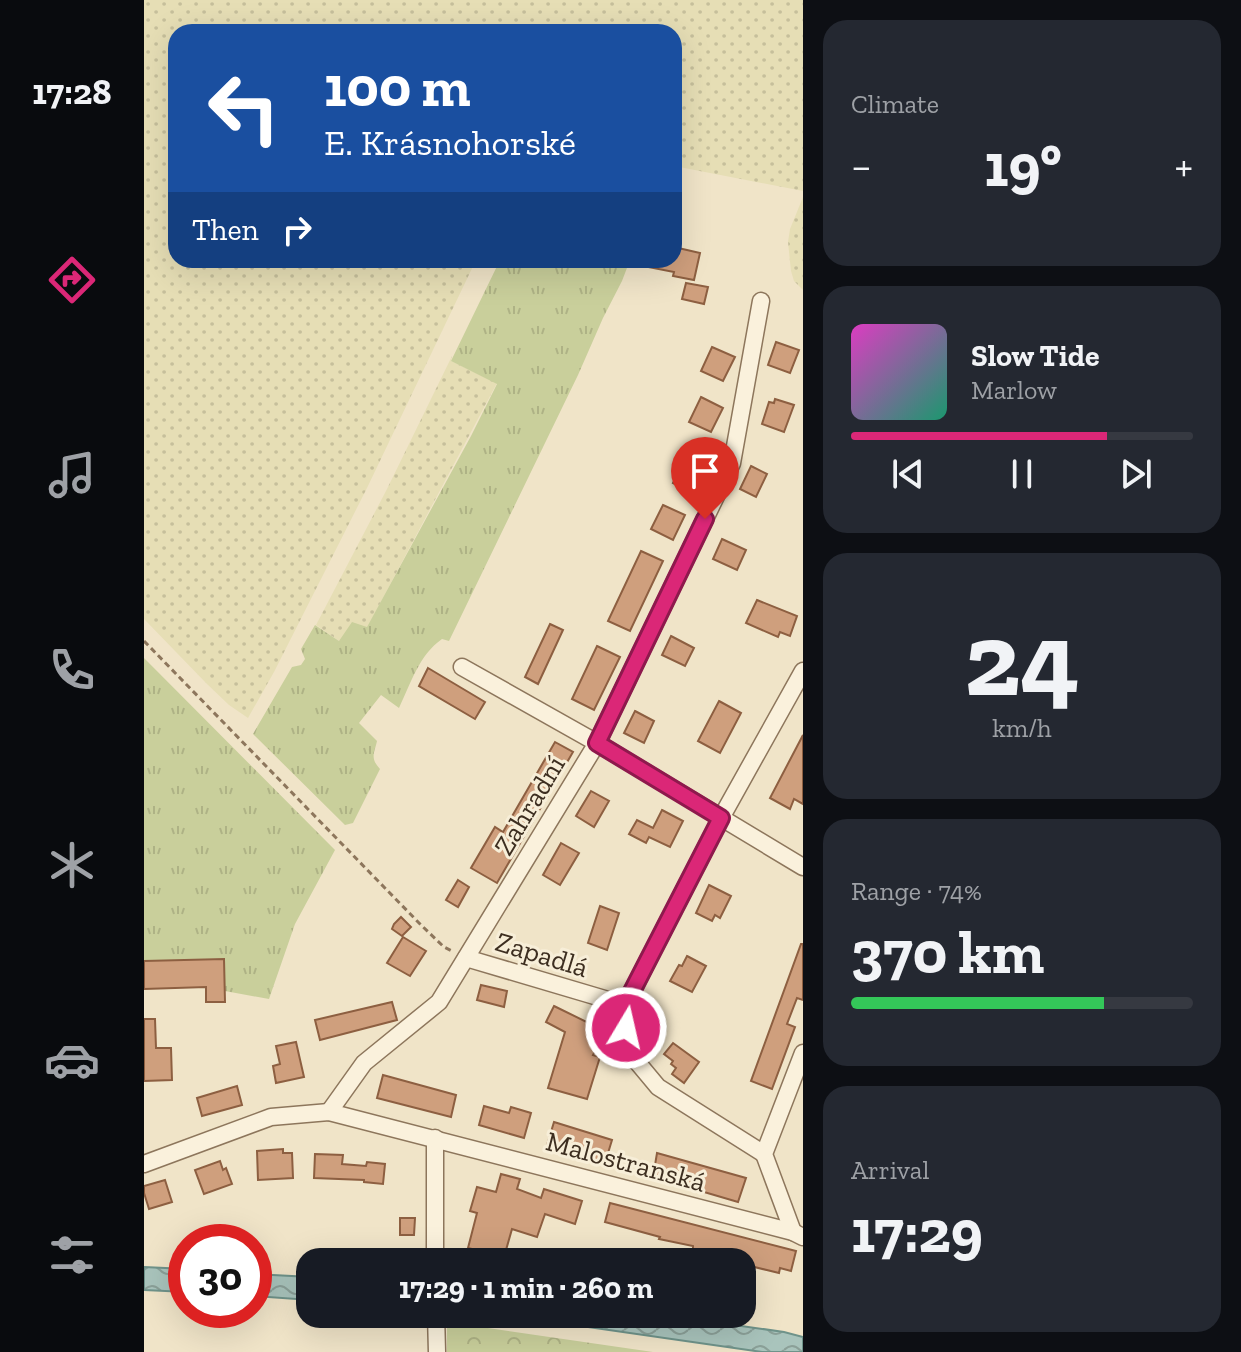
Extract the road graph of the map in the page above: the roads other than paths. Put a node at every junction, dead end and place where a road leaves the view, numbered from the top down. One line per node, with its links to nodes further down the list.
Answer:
1 (761, 301): 4 (street, Zahradní)
2 (462, 667): 4 (street)
3 (803, 671): 5 (street)
4 (597, 743): 5 (street); 7 (street, Zahradní)
5 (721, 818): 6 (street); 8 (street)
6 (803, 867)
7 (466, 958): 8 (street, Zapadlá); 10 (street, Zahradní)
8 (625, 1005): 12 (street)
9 (803, 1053): 12 (street)
10 (329, 1112): 11 (street, Malostranská); 13 (street, Malostranská)
11 (435, 1138): 14 (street, Malostranská); 15 (street)
12 (764, 1154): 14 (street)
13 (144, 1164)
14 (798, 1234)
15 (435, 1248)
16 (436, 1328): 17 (street)
17 (437, 1352)

